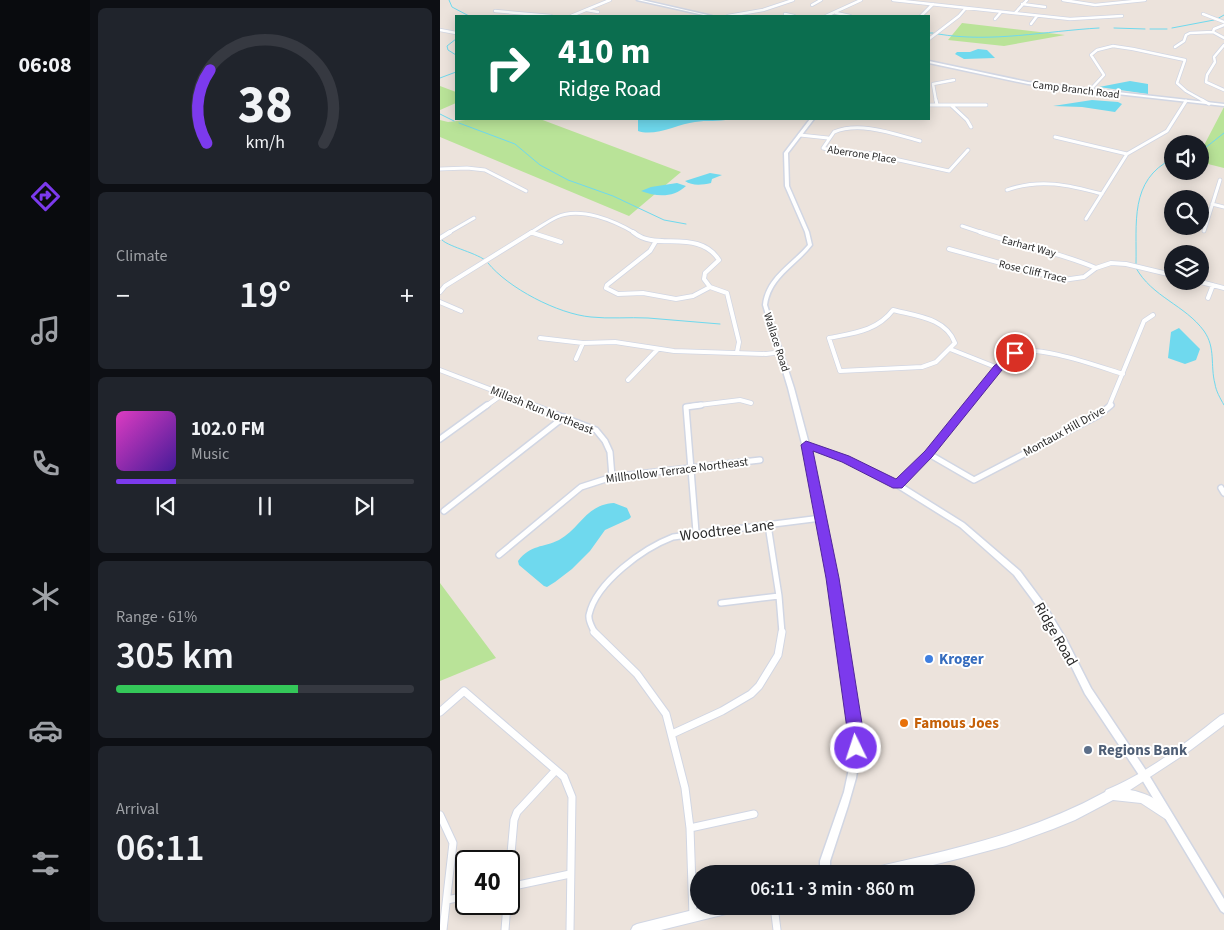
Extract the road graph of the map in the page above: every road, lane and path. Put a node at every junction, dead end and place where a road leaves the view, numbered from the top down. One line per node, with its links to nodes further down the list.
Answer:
1 (610, 0): 17 (street)
2 (638, 0): 28 (street)
3 (793, 0): 29 (street)
4 (821, 0): 14 (street)
5 (861, 0): 21 (street)
6 (893, 0): 12 (street)
7 (1027, 0): 13 (street)
8 (1064, 0): 11 (street)
9 (1075, 0): 11 (street)
10 (1143, 0): 11 (street)
11 (1071, 2)
12 (933, 4): 16 (street); 33 (street)
13 (1022, 4): 15 (street); 22 (street)
14 (812, 5)
15 (1045, 7)
16 (966, 8): 20 (street); 45 (street)
17 (587, 10): 19 (street); 27 (street)
18 (495, 11): 26 (street)
19 (598, 12)
20 (1002, 12): 22 (street); 36 (street)
21 (835, 13): 31 (street); 32 (street)
22 (1016, 13): 34 (street)
23 (786, 14): 30 (street)
24 (1085, 14): 37 (street)
25 (1203, 14): 38 (street)
26 (546, 15)
27 (574, 15)
28 (706, 15)
29 (734, 15)
30 (790, 15)
31 (829, 15)
32 (845, 15)
33 (922, 15)
34 (1037, 16): 37 (street); 39 (street)
35 (1122, 16): 37 (street)
36 (995, 19)
37 (1089, 19)
38 (1224, 23): 42 (street)
39 (1031, 24)
40 (440, 30): 41 (street)
41 (448, 31): 43 (street); 44 (street)
42 (1213, 32): 46 (street); 48 (street)
43 (455, 33)
44 (440, 34)
45 (930, 38)
46 (1224, 38)
47 (1224, 45): 49 (street)
48 (1175, 47)
49 (1217, 53): 50 (street); 53 (street)
50 (1224, 55)
51 (930, 62): 54 (street, Camp Branch Road)
52 (954, 80): 58 (street)
53 (1224, 90)
54 (1089, 91): 55 (street, Camp Branch Road); 56 (street)
55 (1186, 101): 56 (street, Camp Branch Road); 69 (street)
56 (1209, 104): 61 (street, Camp Branch Road)
57 (930, 105): 58 (street)
58 (937, 105): 59 (street)
59 (952, 105): 60 (street); 63 (street)
60 (986, 105)
61 (1224, 105)
62 (811, 120): 64 (street, Wallace Road)
63 (971, 128)
64 (800, 135): 66 (street); 102 (street, Wallace Road)
65 (1055, 137): 69 (street)
66 (828, 138): 67 (street, Aberrone Place); 68 (street, Aberrone Place)
67 (920, 141)
68 (968, 150)
69 (1128, 154): 74 (street)
70 (440, 169): 73 (street)
71 (1220, 180): 75 (street)
72 (1007, 190): 74 (street)
73 (526, 191)
74 (1102, 194): 79 (street)
75 (1212, 204): 76 (street); 77 (street)
76 (1224, 207)
77 (1209, 214)
78 (474, 218): 82 (street)
79 (1086, 219)
80 (962, 226): 86 (street, Earhart Way)
81 (533, 233): 83 (street); 84 (street); 92 (street)
82 (440, 238)
83 (656, 241): 90 (street); 90 (street)
84 (561, 242)
85 (949, 249): 86 (street, Rose Cliff Trace)
86 (1096, 268): 87 (street, Rose Cliff Trace)
87 (1164, 273)
88 (1209, 284): 89 (street)
89 (1213, 285): 91 (street); 93 (street)
90 (710, 287): 101 (street)
91 (1224, 288)
92 (440, 292)
93 (1208, 298)
94 (440, 302): 95 (street)
95 (460, 311)
96 (1153, 315): 106 (street, Montaux Hill Drive)
97 (540, 338): 98 (street)
98 (583, 344): 99 (street); 103 (street)
99 (656, 350): 101 (street); 107 (street)
100 (950, 350): 100 (street); 104 (street)
101 (737, 352): 102 (street)
102 (782, 352): 112 (street, Wallace Road)
103 (576, 359)
104 (998, 368): 106 (street); 113 (street)
105 (440, 370): 108 (street, Millash Run Northeast)
106 (1123, 374): 113 (street, Montaux Hill Drive)
107 (628, 380)
108 (504, 394): 110 (street, Millash Run Northeast); 111 (street)
109 (751, 403): 115 (street)
110 (564, 418): 116 (street, Millash Run Northeast); 118 (street)
111 (440, 439)
112 (806, 445): 117 (street, Ridge Road); 119 (street, Wallace Road)
113 (928, 454): 117 (street)
114 (760, 460): 115 (street, Millhollow Terrace Northeast)
115 (691, 468): 116 (street, Millhollow Terrace Northeast); 121 (street)
116 (612, 477): 122 (street, Millhollow Terrace Northeast)
117 (898, 485): 129 (street, Ridge Road)
118 (444, 511)
119 (820, 518): 120 (street, Woodtree Lane); 136 (street, Wallace Road)
120 (768, 525): 121 (street, Woodtree Lane); 123 (street)
121 (696, 532): 127 (street, Woodtree Lane)
122 (499, 555)
123 (779, 596): 124 (street); 127 (street)
124 (721, 602)
125 (440, 712): 128 (street)
126 (1224, 719): 129 (main road)
127 (672, 734): 134 (street, Woodtree Lane)
128 (556, 770): 135 (street); 138 (street)
129 (1144, 775): 130 (main road); 133 (street, Ridge Road)
130 (1110, 794): 133 (main road); 137 (main road)
131 (754, 814): 134 (street)
132 (440, 815): 141 (street)
133 (1167, 815): 142 (street, Ridge Road)
134 (690, 828): 146 (street, Woodtree Lane)
135 (511, 850)
136 (825, 865)
137 (909, 865)
138 (570, 874): 139 (street); 149 (street)
139 (520, 885)
140 (455, 898): 141 (street)
141 (447, 900): 147 (street)
142 (1224, 908)
143 (506, 915): 148 (street)
144 (697, 915): 146 (main road)
145 (775, 915): 151 (street)
146 (693, 916): 150 (main road)
147 (443, 930)
148 (505, 930)
149 (570, 930)
150 (637, 930)
151 (777, 930)

